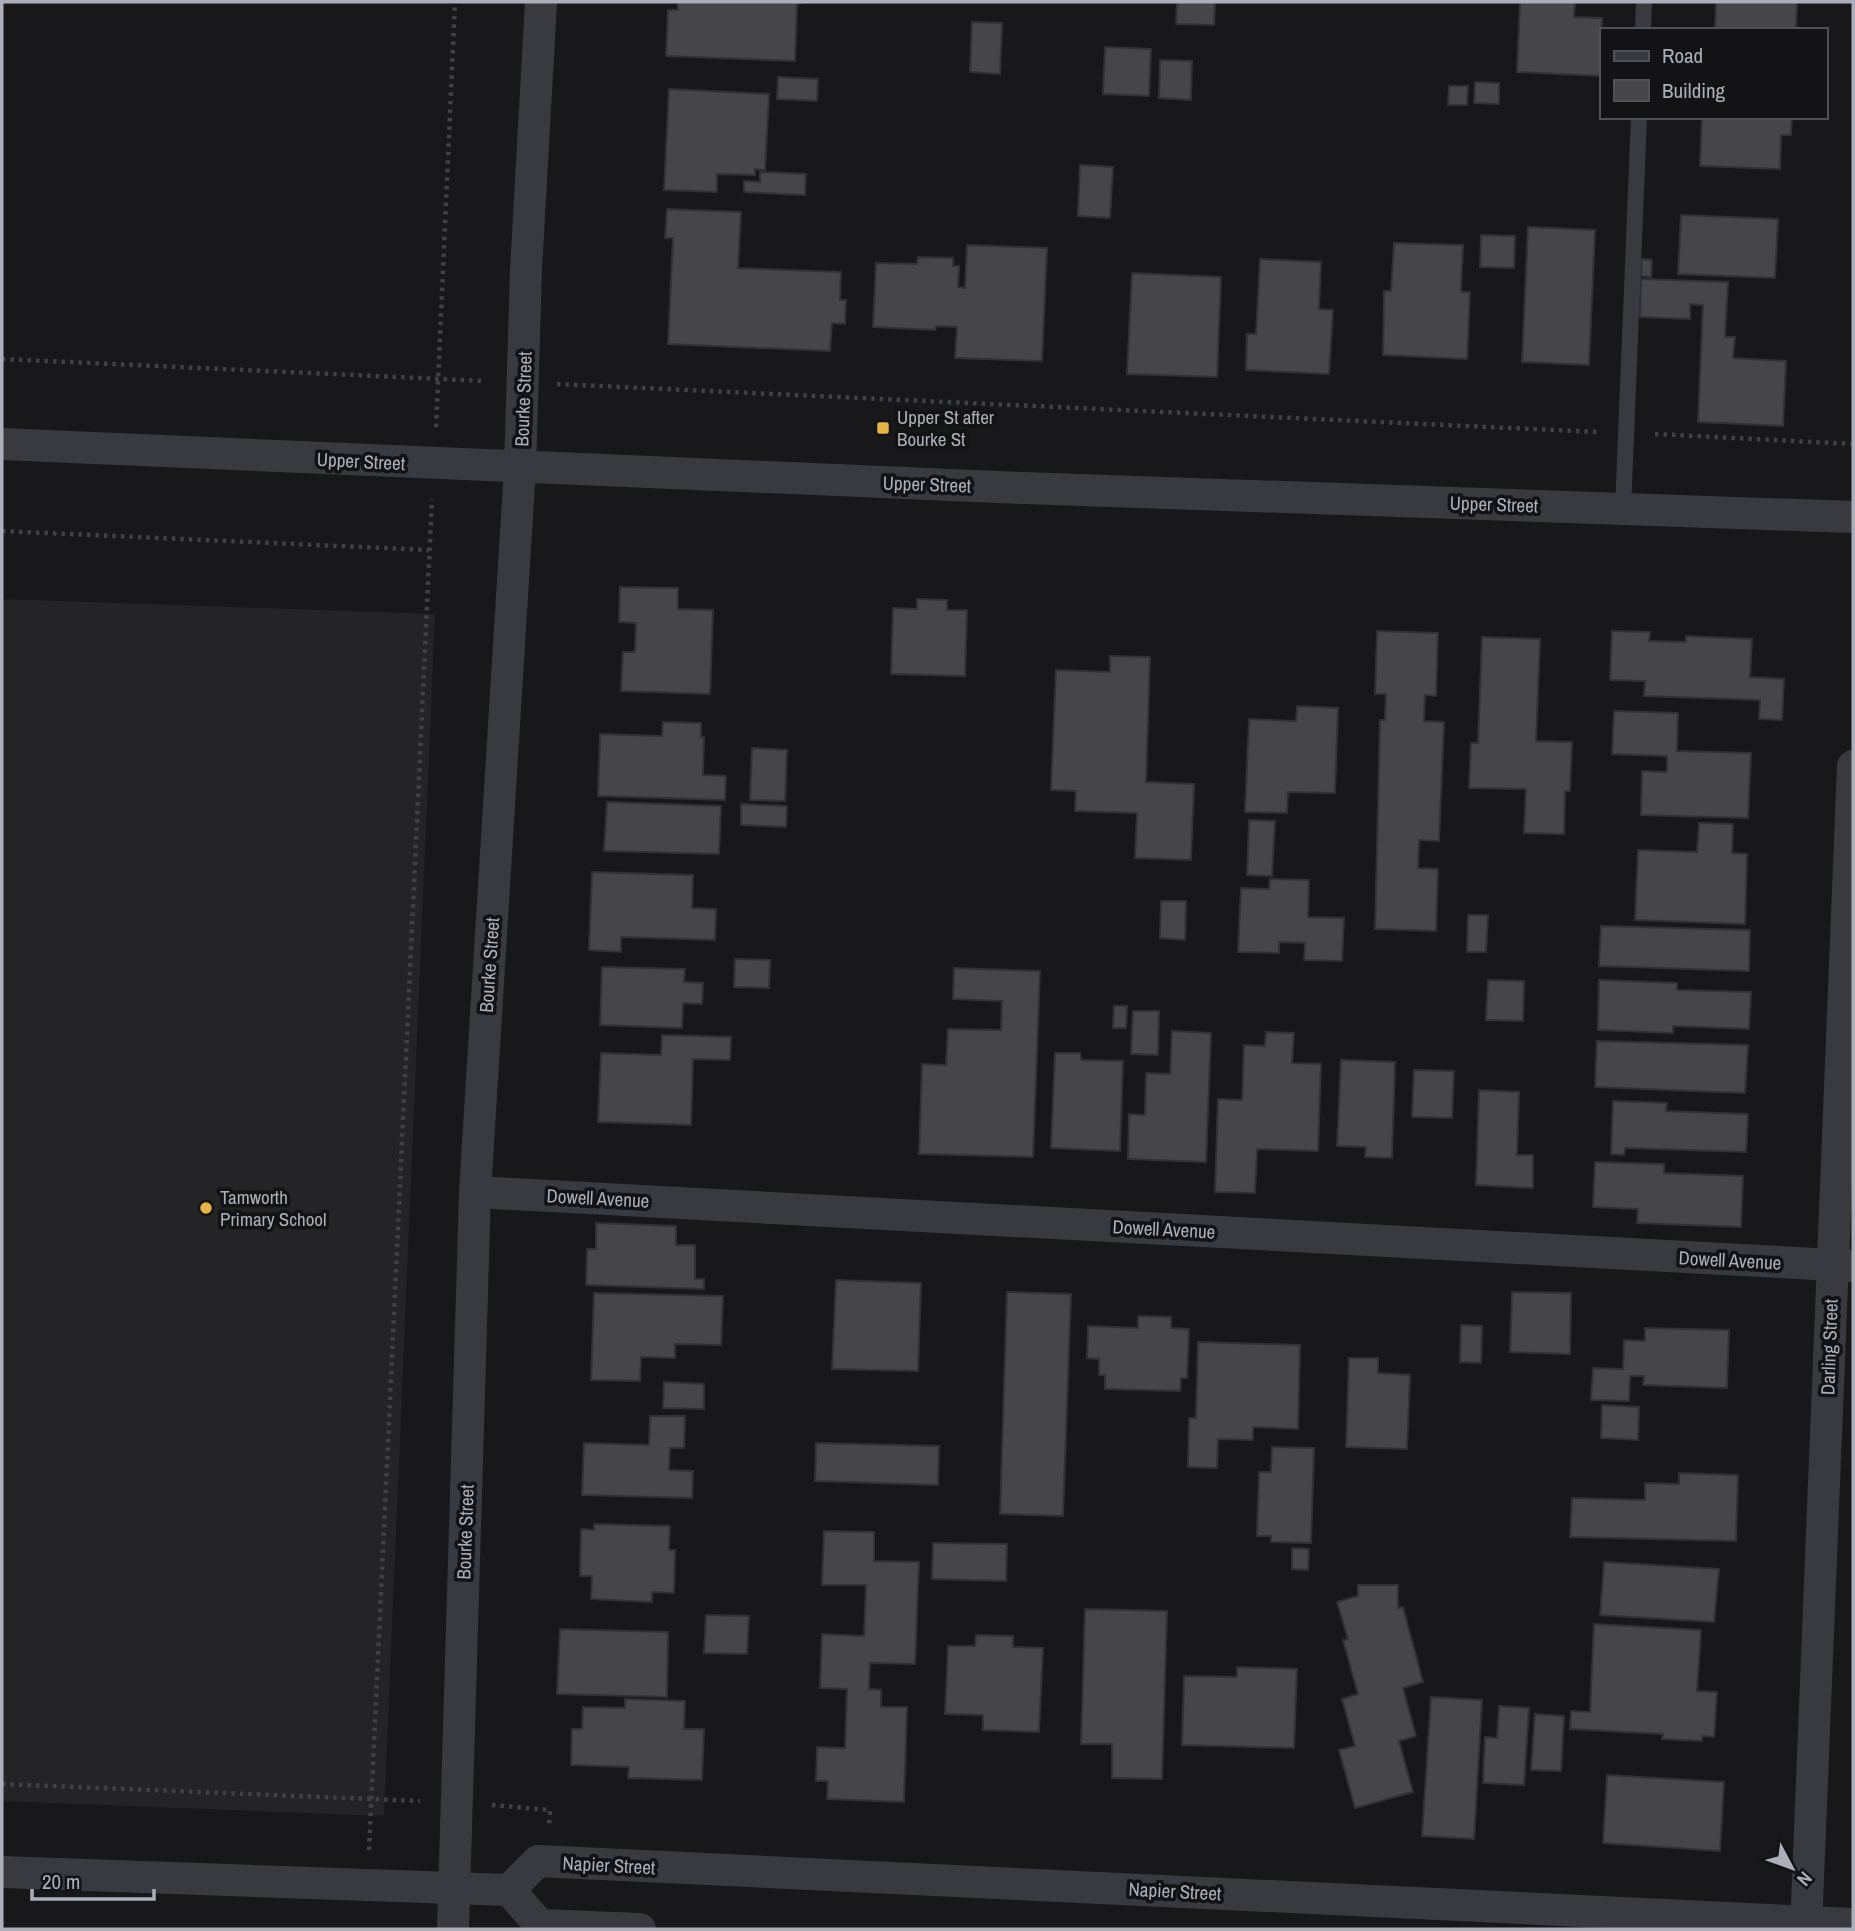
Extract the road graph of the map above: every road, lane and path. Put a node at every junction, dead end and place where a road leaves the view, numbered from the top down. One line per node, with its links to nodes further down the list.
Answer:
1 (455, 2): 7 (path)
2 (541, 2): 8 (street, Bourke Street)
3 (1644, 2): 4 (lane)
4 (1643, 28)
5 (1639, 119): 10 (lane)
6 (2, 359): 7 (path)
7 (438, 378): 8 (path); 13 (path)
8 (524, 383): 14 (street, Bourke Street)
9 (570, 385): 10 (path)
10 (1626, 433): 12 (path); 15 (lane)
11 (2, 444): 13 (street, Upper Street)
12 (1853, 444)
13 (434, 464): 14 (street, Upper Street); 18 (path)
14 (520, 468): 15 (street, Upper Street); 20 (street, Bourke Street)
15 (1623, 509): 16 (street, Upper Street)
16 (1853, 517)
17 (2, 531): 18 (path)
18 (429, 550): 23 (path)
19 (1853, 766): 21 (street, Darling Street)
20 (474, 1192): 21 (street, Dowell Avenue); 24 (street, Bourke Street)
21 (1843, 1266): 32 (street, Darling Street)
22 (2, 1784): 23 (path)
23 (373, 1799): 24 (path); 27 (path)
24 (458, 1802): 29 (street, Bourke Street)
25 (510, 1806): 26 (path)
26 (548, 1831)
27 (371, 1839)
28 (2, 1872): 29 (street)
29 (456, 1888): 30 (street); 33 (street, Bourke Street)
30 (509, 1890): 32 (street, Napier Street); 34 (street)
31 (1853, 1924): 32 (street, Napier Street)
32 (1806, 1925)
33 (453, 1929)
34 (640, 1929)

